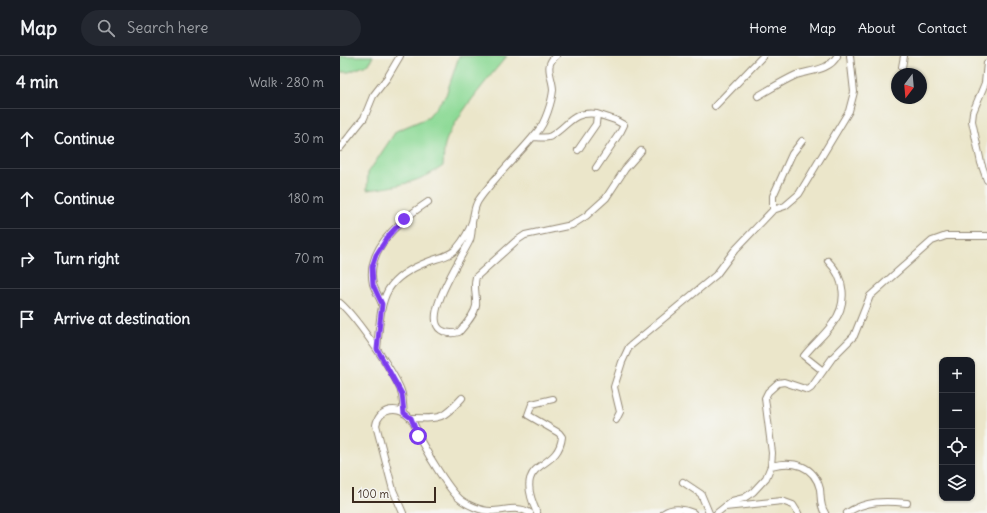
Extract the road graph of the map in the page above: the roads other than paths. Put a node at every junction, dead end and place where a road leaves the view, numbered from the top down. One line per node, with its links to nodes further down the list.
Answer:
1 (400, 56): 14 (street)
2 (556, 56): 12 (street)
3 (763, 56): 10 (street)
4 (837, 56): 9 (street)
5 (850, 56): 20 (street)
6 (904, 56): 8 (street)
7 (987, 63): 18 (street)
8 (902, 66)
9 (758, 96)
10 (715, 106)
11 (597, 114): 12 (street); 15 (street); 17 (street)
12 (533, 137): 21 (street)
13 (802, 141): 20 (street)
14 (340, 148)
15 (578, 150)
16 (641, 151): 21 (street)
17 (596, 168)
18 (986, 176)
19 (428, 202): 25 (street)
20 (773, 210): 32 (street)
21 (472, 222): 25 (street)
22 (985, 236): 27 (street)
23 (828, 261): 27 (street)
24 (340, 303): 26 (street)
25 (382, 304): 26 (street)
26 (377, 349): 30 (street)
27 (823, 371): 33 (street)
28 (462, 398): 31 (street)
29 (553, 399): 40 (street)
30 (404, 413): 31 (street); 38 (street)
31 (411, 418): 37 (street)
32 (616, 420)
33 (771, 466): 36 (street); 46 (street)
34 (682, 482): 43 (street)
35 (907, 503): 47 (street)
36 (725, 507): 44 (street); 45 (street)
37 (492, 512): 39 (street)
38 (403, 513)
39 (530, 513)
40 (537, 513)
41 (664, 513): 42 (street)
42 (693, 513)
43 (709, 513)
44 (717, 513)
45 (798, 513)
46 (826, 513)
47 (847, 513)

